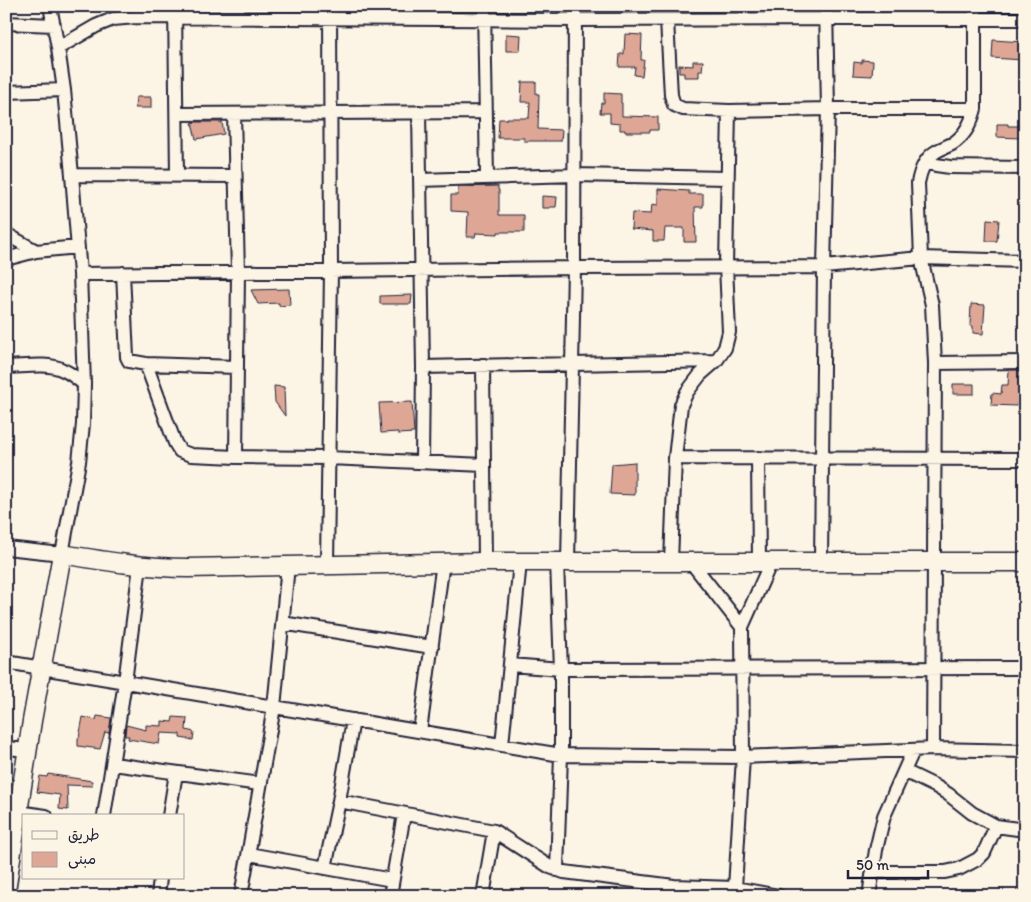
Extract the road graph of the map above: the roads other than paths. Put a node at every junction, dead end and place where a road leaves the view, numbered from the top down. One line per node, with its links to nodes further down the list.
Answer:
1 (484, 6): 8 (street)
2 (575, 6): 9 (street)
3 (975, 6): 11 (street)
4 (175, 12): 5 (street); 14 (street); 23 (street)
5 (331, 12): 8 (street); 22 (street)
6 (826, 12): 10 (street); 11 (street); 17 (street)
7 (53, 13): 13 (street); 14 (street)
8 (484, 20): 9 (street); 21 (street)
9 (575, 20): 10 (street); 27 (street)
10 (667, 20): 19 (street)
11 (975, 20): 12 (street); 18 (street)
12 (1025, 20)
13 (6, 23)
14 (58, 48): 15 (street)
15 (64, 90): 16 (street); 28 (street)
16 (6, 92)
17 (828, 109): 18 (street); 19 (street); 41 (street)
18 (975, 109): 25 (street)
19 (729, 111): 32 (street)
20 (419, 112): 21 (street); 22 (street); 33 (street)
21 (485, 112): 31 (street)
22 (331, 113): 24 (street); 44 (street)
23 (177, 114): 24 (street); 29 (street)
24 (234, 114): 30 (street)
25 (926, 162): 26 (street); 37 (street)
26 (1025, 168)
27 (574, 175): 31 (street); 32 (street); 42 (street)
28 (72, 176): 29 (street); 35 (street)
29 (177, 176): 30 (street)
30 (235, 176): 45 (street)
31 (486, 178): 33 (street)
32 (727, 178): 40 (street)
33 (420, 180): 43 (street)
34 (6, 234): 36 (street)
35 (78, 247): 36 (street); 47 (street)
36 (36, 251): 38 (street)
37 (921, 258): 39 (street); 41 (street); 50 (street)
38 (6, 259)
39 (1025, 261)
40 (726, 266): 41 (street); 42 (street); 48 (street)
41 (824, 267): 62 (street)
42 (574, 268): 43 (street); 52 (street)
43 (421, 269): 44 (street); 56 (street)
44 (331, 270): 45 (street); 59 (street)
45 (238, 272): 46 (street); 55 (street)
46 (123, 273): 47 (street); 51 (street)
47 (80, 274): 57 (street)
48 (716, 360): 52 (street); 60 (street)
49 (1025, 362): 50 (street)
50 (935, 363): 63 (street)
51 (146, 364): 55 (street); 58 (street)
52 (572, 364): 53 (street); 72 (street)
53 (483, 366): 56 (street); 66 (street)
54 (6, 367): 57 (street)
55 (236, 367): 58 (street)
56 (423, 367): 65 (street)
57 (84, 384): 68 (street)
58 (236, 457): 59 (street)
59 (329, 458): 65 (street); 79 (street)
60 (675, 458): 61 (street); 73 (street)
61 (758, 458): 62 (street); 75 (street)
62 (823, 458): 63 (street); 76 (street)
63 (934, 458): 64 (street); 77 (street)
64 (1025, 459)
65 (422, 462): 66 (street)
66 (484, 465): 70 (street)
67 (6, 548): 68 (street)
68 (62, 554): 80 (street); 87 (street)
69 (443, 562): 70 (street); 79 (street); 84 (street)
70 (485, 562): 71 (street)
71 (520, 562): 72 (street); 86 (street)
72 (562, 562): 73 (street); 91 (street)
73 (670, 562): 74 (street)
74 (690, 562): 75 (street); 83 (street)
75 (765, 562): 76 (street); 83 (street)
76 (821, 562): 77 (street)
77 (934, 562): 78 (street); 88 (street)
78 (1025, 562)
79 (327, 565): 81 (street)
80 (140, 566): 81 (street); 92 (street)
81 (288, 566): 82 (street)
82 (282, 624): 84 (street); 93 (street)
83 (742, 627): 90 (street)
84 (432, 647): 95 (street)
85 (6, 662): 87 (street)
86 (510, 664): 91 (street); 96 (street)
87 (41, 667): 92 (street); 98 (street)
88 (934, 668): 89 (street); 90 (street); 99 (street)
89 (1025, 668)
90 (743, 669): 91 (street); 103 (street)
91 (560, 670): 102 (street)
92 (125, 682): 93 (street); 104 (street)
93 (274, 707): 94 (street); 107 (street)
94 (353, 720): 95 (street); 108 (street)
95 (420, 731): 96 (street)
96 (502, 745): 102 (street)
97 (6, 748): 98 (street)
98 (28, 750): 109 (street)
99 (933, 750): 100 (street); 101 (street)
100 (914, 751): 103 (street); 105 (street)
101 (1025, 751)
102 (561, 755): 103 (street); 119 (street)
103 (744, 757): 123 (street)
104 (113, 764): 106 (street); 111 (street)
105 (904, 771): 114 (street); 120 (street)
106 (176, 773): 107 (street); 112 (street)
107 (260, 784): 117 (street)
108 (340, 801): 113 (street); 118 (street)
109 (18, 812): 110 (street); 124 (street)
110 (32, 814)
111 (104, 814)
112 (169, 814)
113 (404, 814): 116 (street); 122 (street)
114 (996, 826): 115 (street); 120 (street)
115 (1025, 830)
116 (494, 831): 119 (street); 129 (street)
117 (248, 854): 118 (street); 127 (street)
118 (325, 868): 122 (street)
119 (557, 870): 125 (street)
120 (872, 872): 131 (street)
121 (160, 880): 126 (street)
122 (392, 880): 128 (street)
123 (734, 888): 125 (street); 130 (street)
124 (6, 891)
125 (673, 891)
126 (158, 896)
127 (241, 896)
128 (390, 896)
129 (483, 896)
130 (778, 896)
131 (869, 896)

